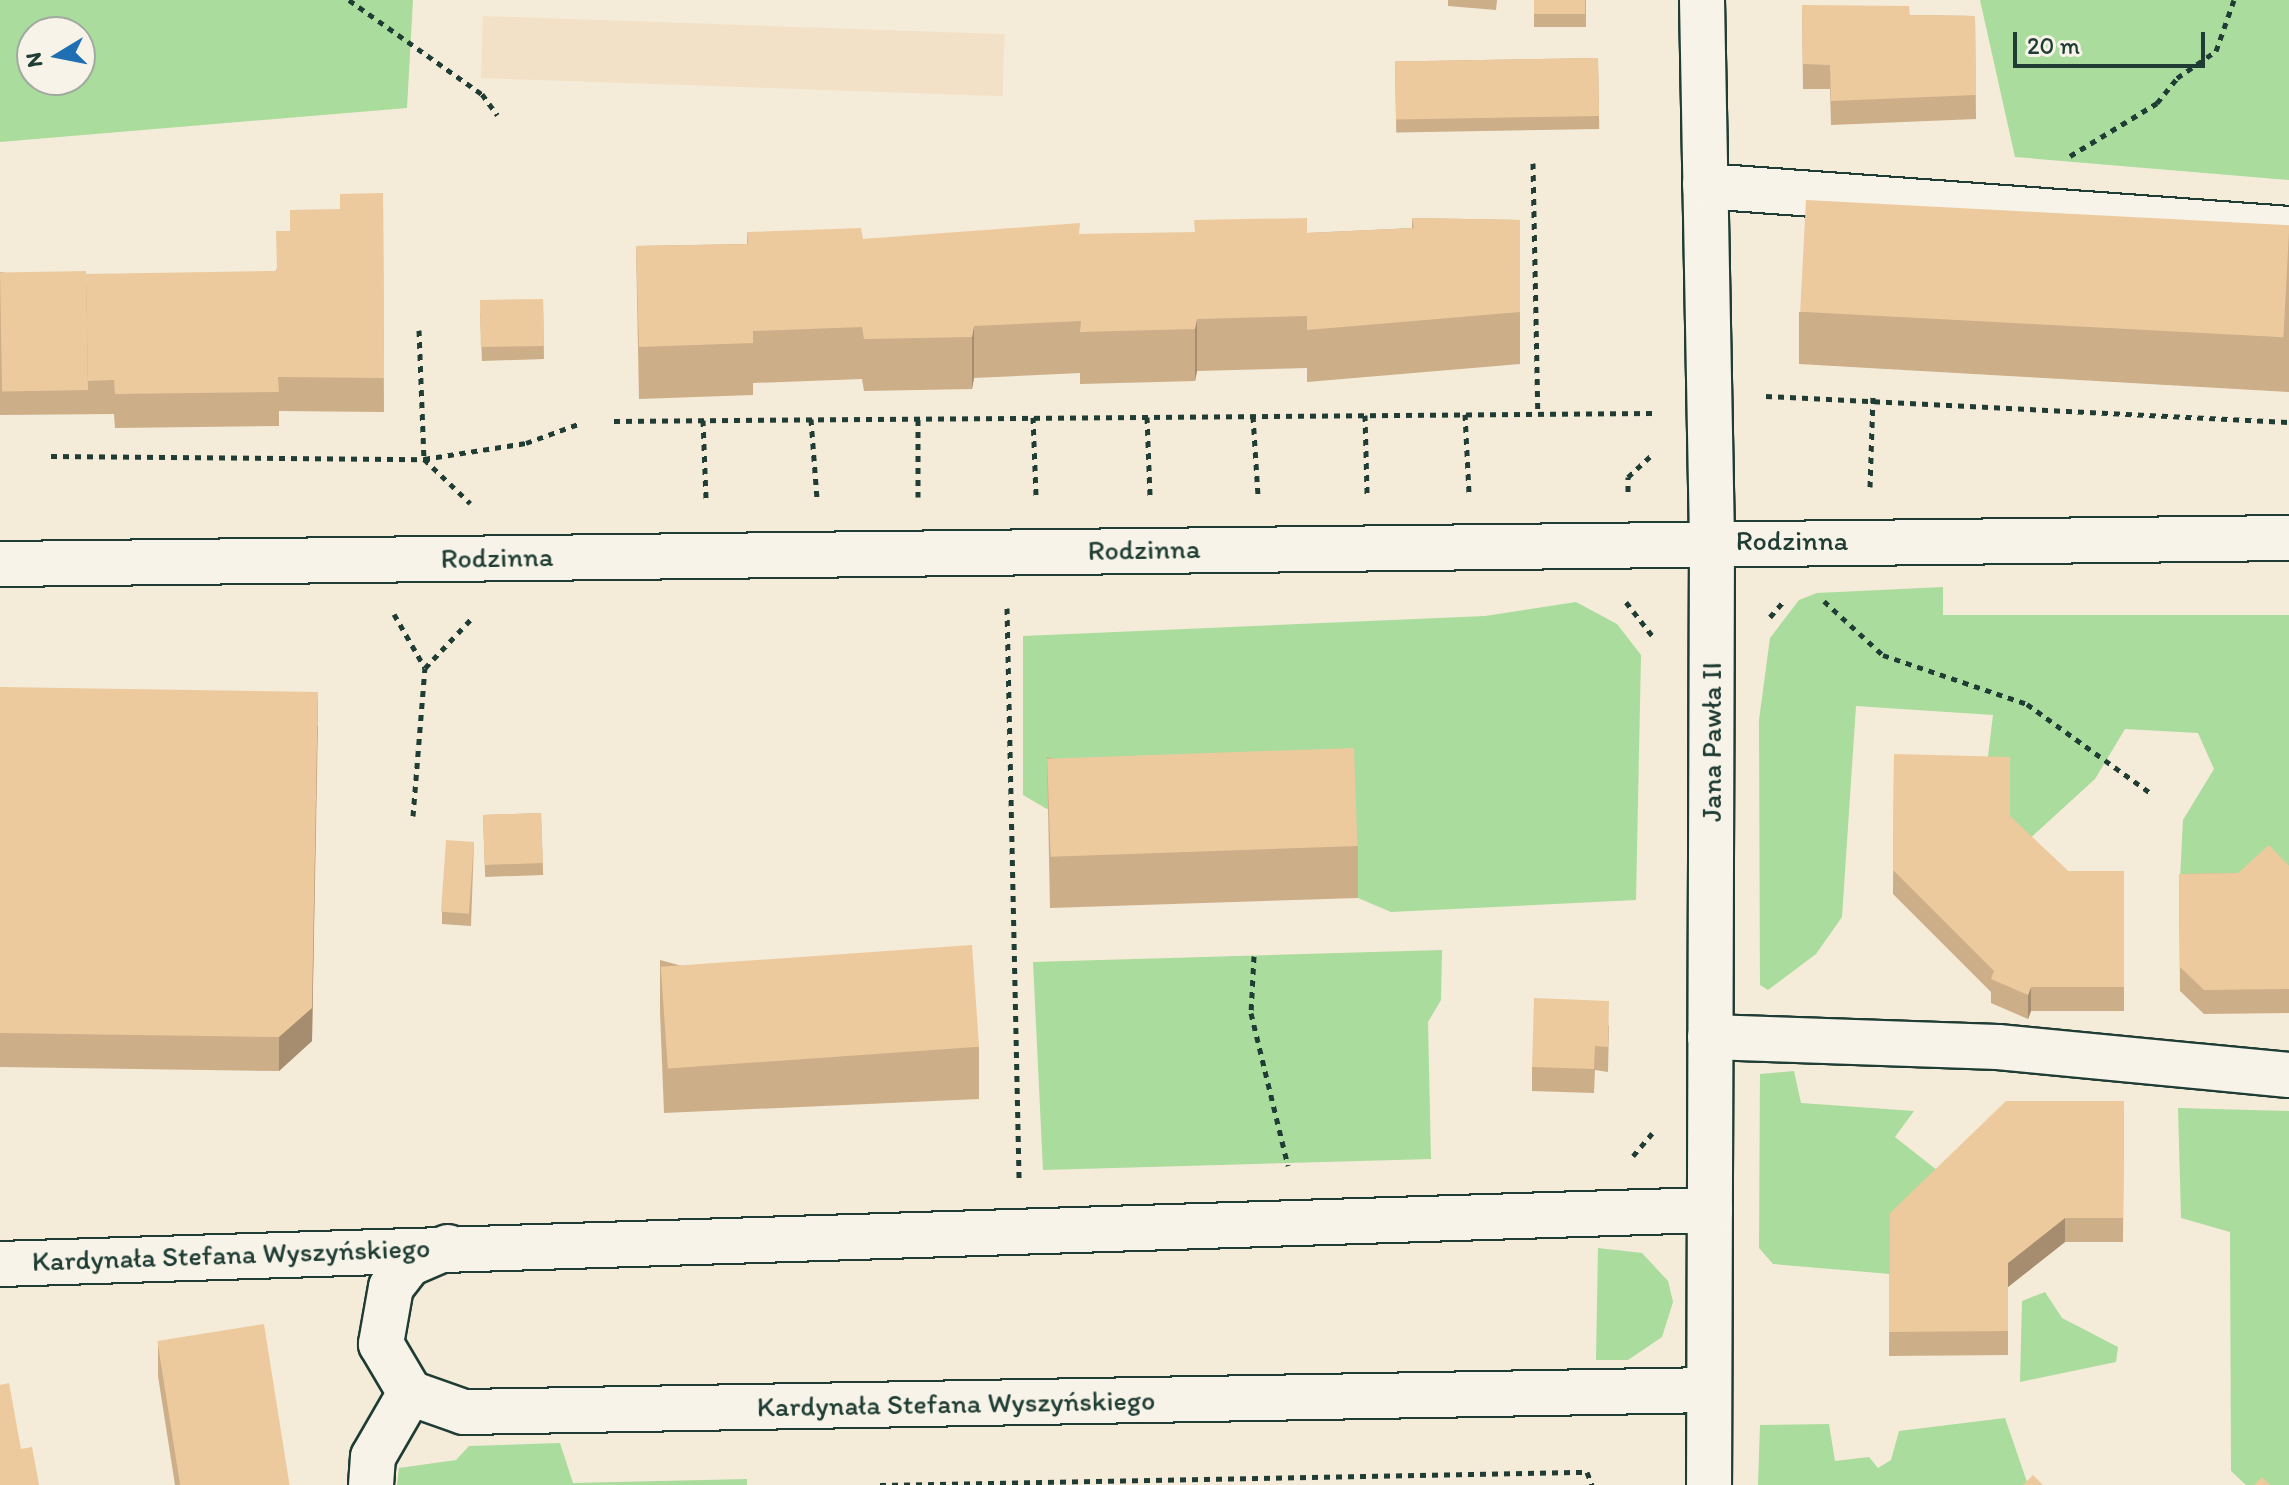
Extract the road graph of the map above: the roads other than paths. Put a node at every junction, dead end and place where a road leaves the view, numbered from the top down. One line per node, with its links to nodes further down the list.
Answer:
1 (1702, 0): 2 (street, Jana Pawła II)
2 (1705, 186): 3 (street); 5 (street, Jana Pawła II)
3 (2289, 229)
4 (2289, 538): 5 (street, Rodzinna)
5 (1712, 541): 6 (street, Rodzinna); 7 (street, Jana Pawła II)
6 (0, 564)
7 (1710, 1037): 8 (street); 9 (street, Jana Pawła II)
8 (2289, 1075)
9 (1710, 1210): 10 (street, Kardynała Stefana Wyszyńskiego); 12 (street, Jana Pawła II)
10 (462, 1244): 11 (street, Kardynała Stefana Wyszyńskiego); 13 (street, Kardynała Stefana Wyszyńskiego)
11 (0, 1264)
12 (1709, 1390): 13 (street, Kardynała Stefana Wyszyńskiego); 15 (street, Jana Pawła II)
13 (410, 1393): 14 (street)
14 (371, 1485)
15 (1709, 1485)

